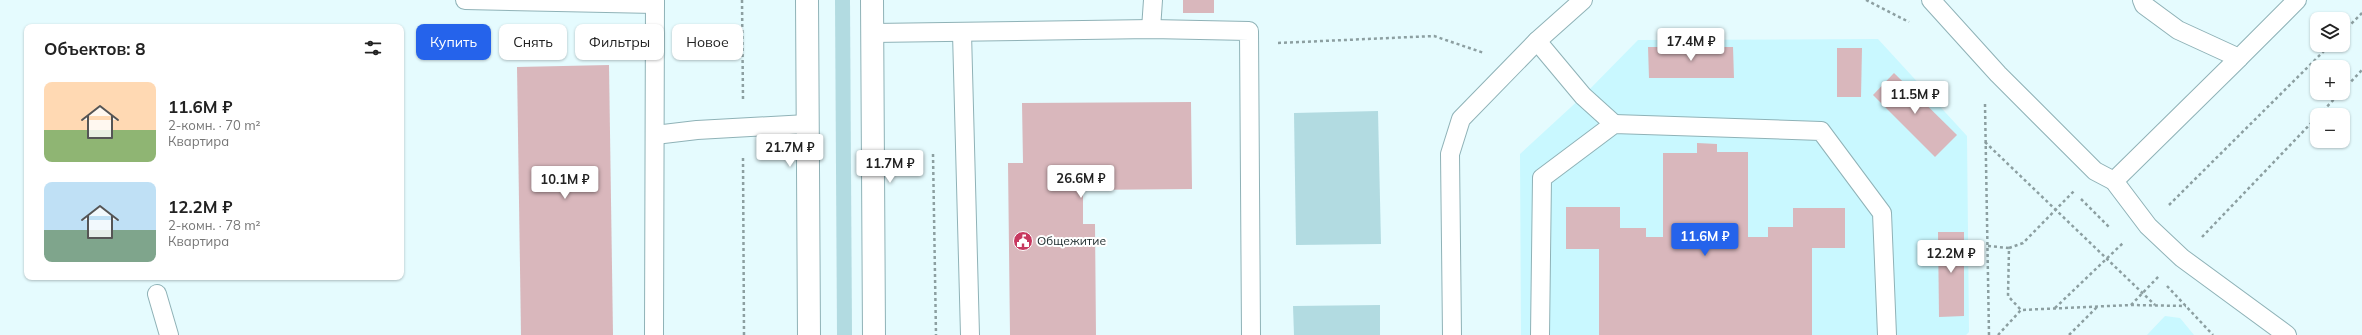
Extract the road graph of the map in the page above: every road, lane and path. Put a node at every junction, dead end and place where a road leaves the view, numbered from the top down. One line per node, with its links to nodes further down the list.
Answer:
1 (465, 0): 10 (lane)
2 (742, 0): 27 (path)
3 (807, 0): 24 (main road)
4 (872, 0): 15 (main road)
5 (1153, 0): 13 (lane)
6 (1583, 0): 16 (lane)
7 (1931, 0): 20 (lane)
8 (2142, 0): 18 (lane)
9 (2297, 0): 18 (lane)
10 (655, 2): 28 (lane)
11 (2362, 13): 12 (path)
12 (2350, 25)
13 (1151, 29): 14 (lane); 55 (lane)
14 (962, 32): 15 (lane); 54 (lane)
15 (873, 33): 52 (main road)
16 (1537, 41): 25 (lane); 56 (lane)
17 (2323, 52): 34 (path)
18 (2239, 58): 32 (lane)
19 (2362, 70): 21 (path)
20 (1998, 74): 29 (path); 31 (lane)
21 (2350, 83)
22 (2333, 100): 23 (path)
23 (2326, 108)
24 (807, 124): 27 (lane); 51 (main road)
25 (1614, 124): 57 (lane); 58 (lane)
26 (2310, 124): 37 (path)
27 (743, 128): 28 (lane); 50 (path)
28 (654, 135): 49 (lane)
29 (1986, 142): 33 (path); 35 (path)
30 (934, 152): 53 (path)
31 (2095, 171): 32 (lane); 33 (path)
32 (2114, 181): 34 (lane)
33 (2055, 210): 36 (path); 38 (path)
34 (2148, 226): 37 (lane); 38 (path)
35 (1988, 246): 36 (path); 59 (path)
36 (2009, 248): 46 (path)
37 (2182, 258): 39 (path); 63 (lane)
38 (2107, 259): 39 (path); 45 (path)
39 (2142, 292): 41 (path); 42 (path)
40 (157, 294): 48 (lane)
41 (2131, 305): 42 (path); 43 (path)
42 (2155, 305): 44 (path)
43 (2098, 306): 45 (path); 62 (path)
44 (2187, 306)
45 (2055, 308): 46 (path)
46 (2021, 310): 47 (path)
47 (2001, 332): 60 (path); 61 (path)
48 (169, 335)
49 (654, 335)
50 (744, 335)
51 (809, 335)
52 (874, 335)
53 (936, 335)
54 (970, 335)
55 (1251, 335)
56 (1452, 335)
57 (1540, 335)
58 (1887, 335)
59 (1989, 335)
60 (1998, 335)
61 (2003, 335)
62 (2069, 335)
63 (2287, 335)

